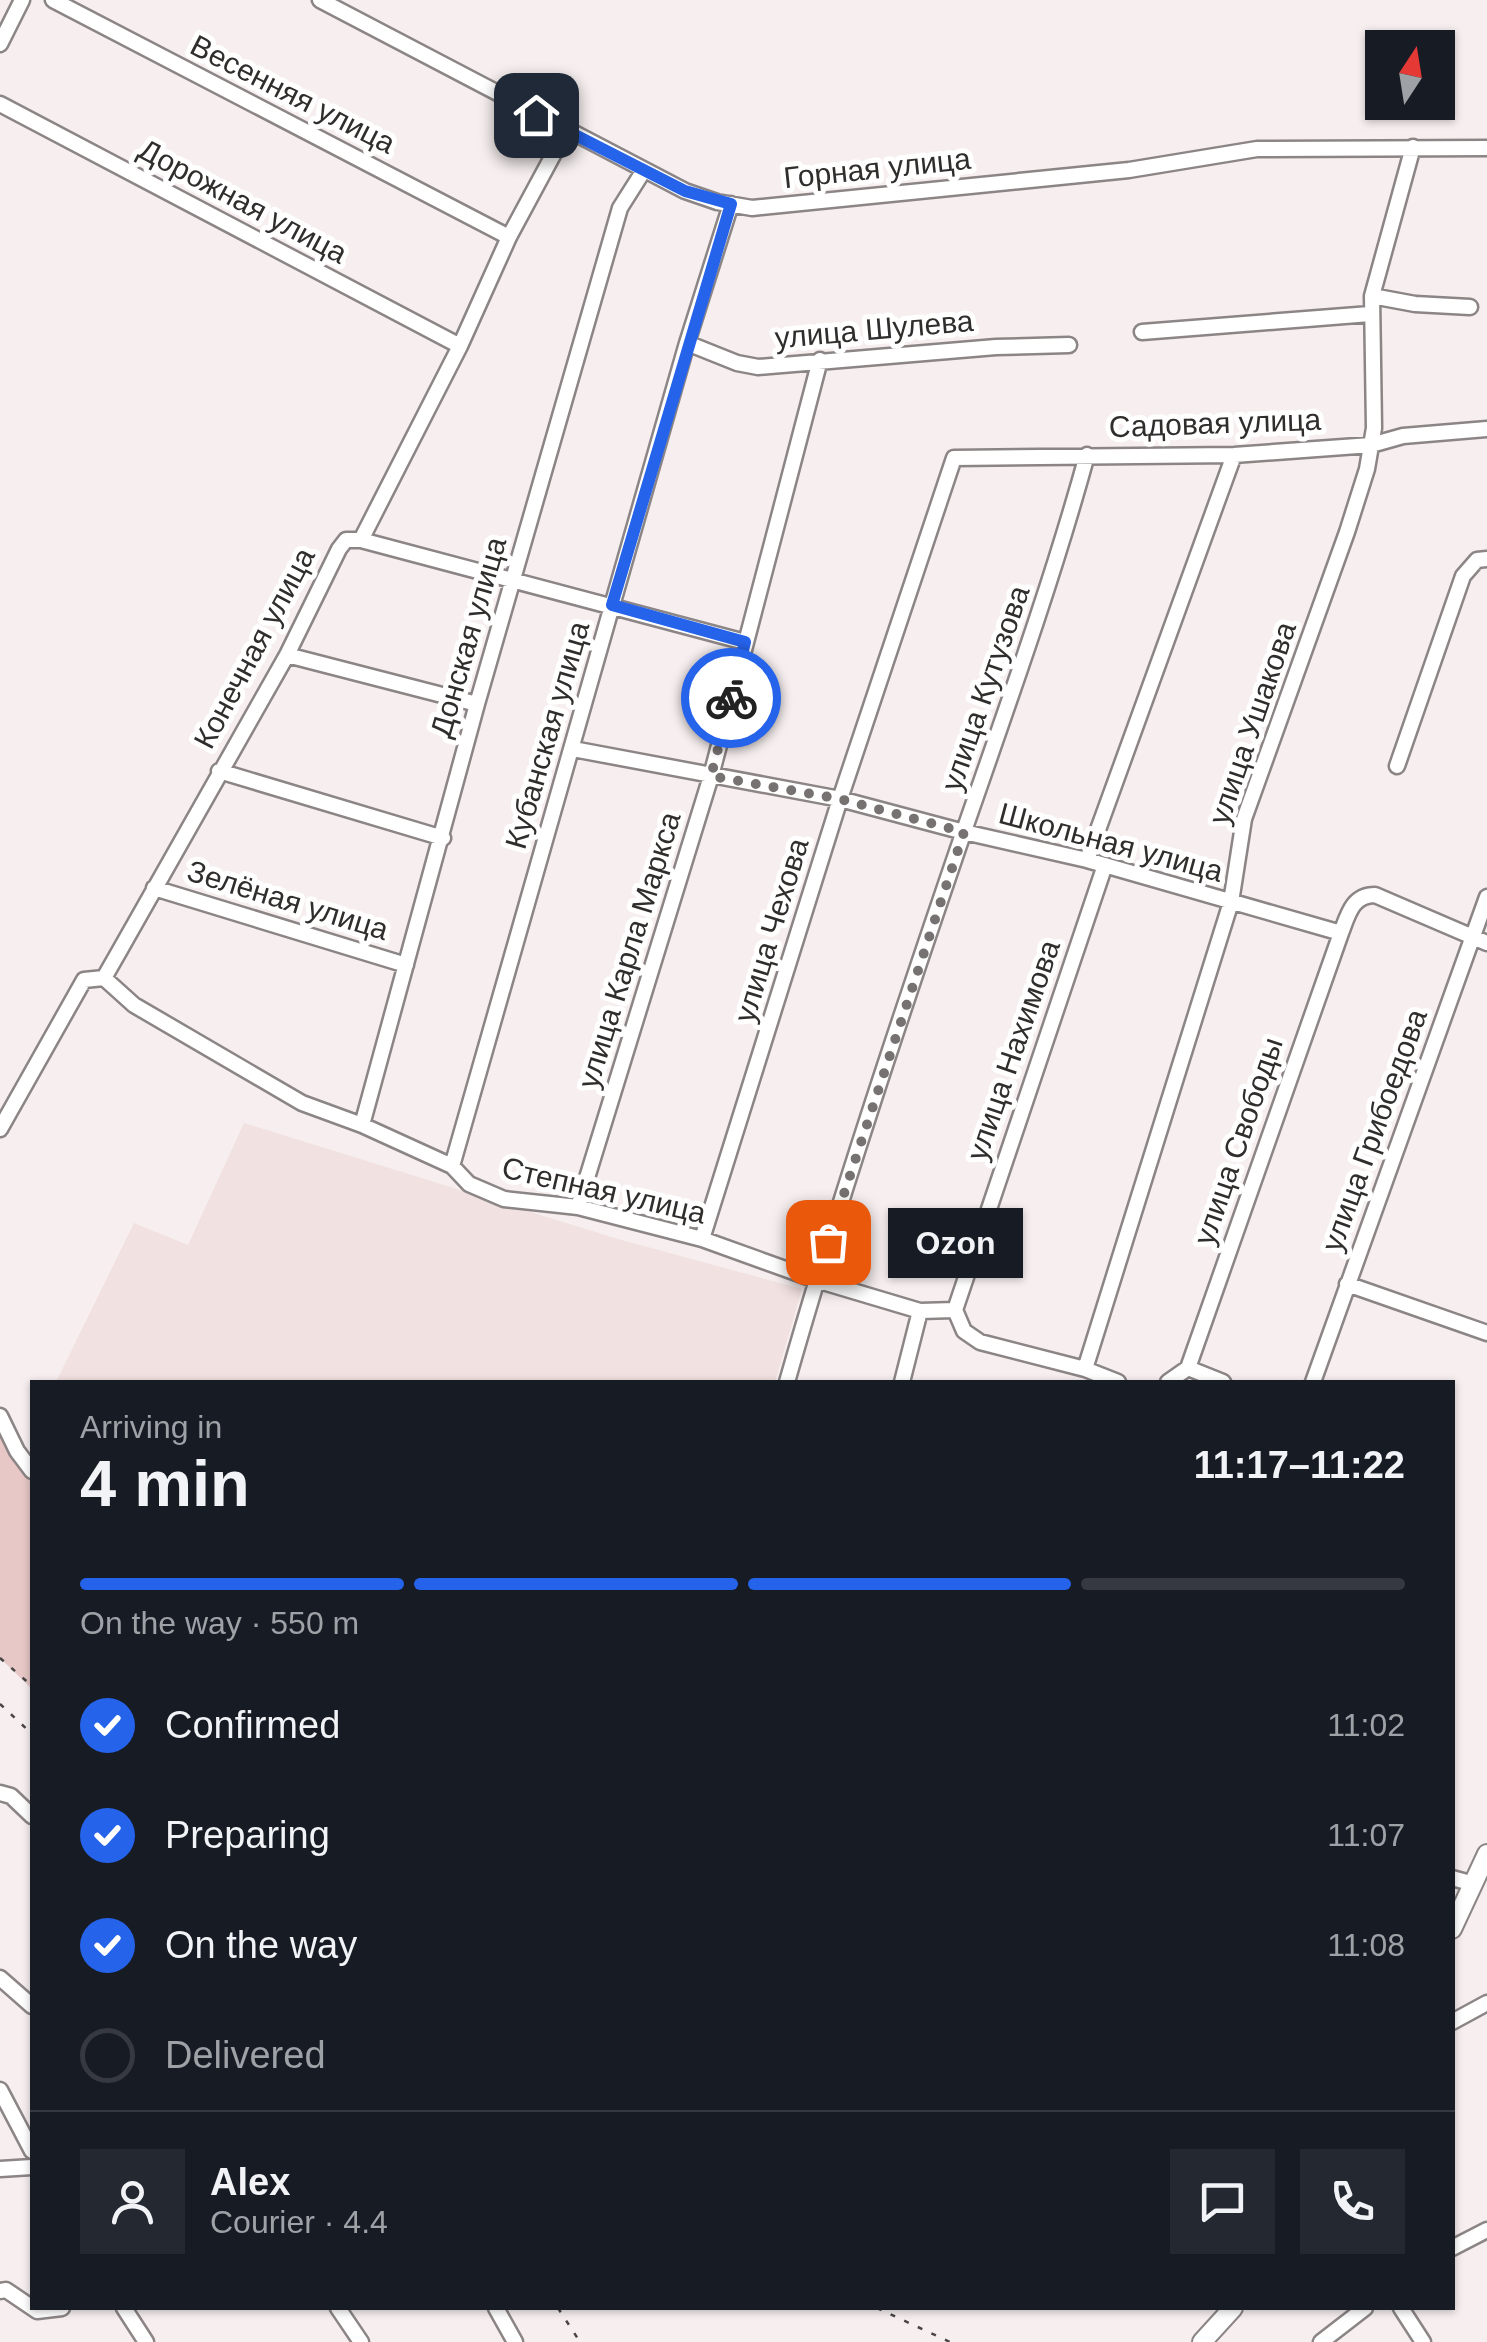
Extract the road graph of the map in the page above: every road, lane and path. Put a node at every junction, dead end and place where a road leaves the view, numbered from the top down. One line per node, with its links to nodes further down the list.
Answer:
1 (22, 0): 4 (street)
2 (53, 0): 11 (street, Весенняя улица)
3 (320, 0): 6 (street, Горная улица)
4 (0, 44)
5 (0, 104): 18 (street, Дорожная улица)
6 (566, 130): 9 (street, Горная улица); 11 (street, Конечная улица)
7 (1413, 147): 8 (street, Горная улица); 10 (street, Горная улица); 12 (street, улица Ушакова)
8 (1487, 148)
9 (644, 170): 10 (street, Горная улица); 27 (street, Донская улица)
10 (731, 204): 16 (street, Кубанская улица)
11 (509, 236): 18 (street, Конечная улица)
12 (1372, 296): 13 (street); 14 (street, улица Ушакова)
13 (1470, 307)
14 (1370, 314): 15 (street); 21 (street, улица Ушакова)
15 (1142, 332)
16 (688, 343): 19 (street, улица Шулева); 28 (street, Кубанская улица)
17 (1069, 345): 19 (street, улица Шулева)
18 (460, 346): 25 (street, Конечная улица)
19 (820, 360): 29 (street, улица Карла Маркса)
20 (1487, 429): 21 (street, Садовая улица)
21 (1371, 445): 23 (street, Садовая улица); 43 (street, улица Ушакова)
22 (1086, 455): 23 (street, Садовая улица); 24 (street, Садовая улица); 37 (street, улица Кутузова)
23 (1234, 455): 39 (street)
24 (949, 466): 36 (street, улица Чехова)
25 (361, 540): 27 (street); 30 (street, Конечная улица)
26 (1487, 559): 33 (street)
27 (513, 578): 28 (street); 31 (street, Донская улица)
28 (612, 605): 29 (street); 32 (street, Кубанская улица)
29 (745, 642): 35 (street, улица Карла Маркса)
30 (287, 654): 31 (street); 34 (street, Конечная улица)
31 (477, 704): 38 (street, Донская улица)
32 (573, 749): 35 (street, Школьная улица); 50 (street, Кубанская улица)
33 (1397, 766)
34 (219, 771): 38 (street); 41 (street, Конечная улица)
35 (711, 776): 36 (street, Школьная улица); 51 (street, улица Карла Маркса)
36 (840, 799): 37 (street, Школьная улица); 52 (street, улица Чехова)
37 (964, 832): 39 (street, Школьная улица); 53 (street, улица Кутузова)
38 (443, 838): 46 (street, Донская улица)
39 (1087, 860): 40 (street, Школьная улица)
40 (1104, 865): 43 (street, Школьная улица); 55 (street, улица Нахимова)
41 (154, 888): 46 (street, Зелёная улица); 47 (street, Конечная улица)
42 (1487, 897): 45 (street, улица Грибоедова)
43 (1232, 902): 44 (street, Школьная улица); 59 (street, улица Ушакова)
44 (1341, 933): 45 (street); 58 (street, улица Свободы)
45 (1480, 940): 54 (street, улица Грибоедова)
46 (406, 965): 48 (street, Донская улица)
47 (104, 978): 48 (street, Степная улица); 49 (street, Конечная улица)
48 (362, 1125): 50 (street, Степная улица)
49 (0, 1129)
50 (452, 1166): 51 (street, Степная улица)
51 (578, 1208): 52 (street, Степная улица)
52 (702, 1238): 53 (street, Степная улица)
53 (816, 1280): 56 (street, Степная улица); 60 (street, улица Кутузова)
54 (1348, 1284): 57 (street); 65 (street, улица Грибоедова)
55 (955, 1310): 56 (street, Степная улица); 59 (street)
56 (920, 1311): 61 (street)
57 (1487, 1333)
58 (1188, 1368): 63 (street); 64 (street)
59 (1085, 1369): 62 (street)
60 (787, 1380)
61 (903, 1380)
62 (1113, 1380)
63 (1171, 1380)
64 (1218, 1380)
65 (1314, 1380)
66 (0, 1416): 67 (street)
67 (30, 1468)
68 (0, 1793): 69 (street)
69 (30, 1814)
70 (1487, 1854): 72 (main road)
71 (1455, 1879): 72 (street)
72 (1474, 1884): 73 (main road)
73 (1455, 1923)
74 (0, 1978): 76 (street)
75 (1487, 2003): 77 (street)
76 (30, 2004)
77 (1455, 2020)
78 (0, 2090): 79 (street)
79 (30, 2147)
80 (30, 2167): 81 (street)
81 (0, 2170)
82 (1485, 2234): 83 (street)
83 (1455, 2247)
84 (0, 2291): 85 (street)
85 (30, 2307)
86 (125, 2310): 92 (street)
87 (339, 2310): 93 (street)
88 (497, 2310): 94 (street)
89 (1231, 2310): 95 (main road)
90 (1363, 2310): 96 (street)
91 (1403, 2310): 97 (street)
92 (146, 2342)
93 (361, 2342)
94 (515, 2342)
95 (1202, 2342)
96 (1321, 2342)
97 (1422, 2342)

